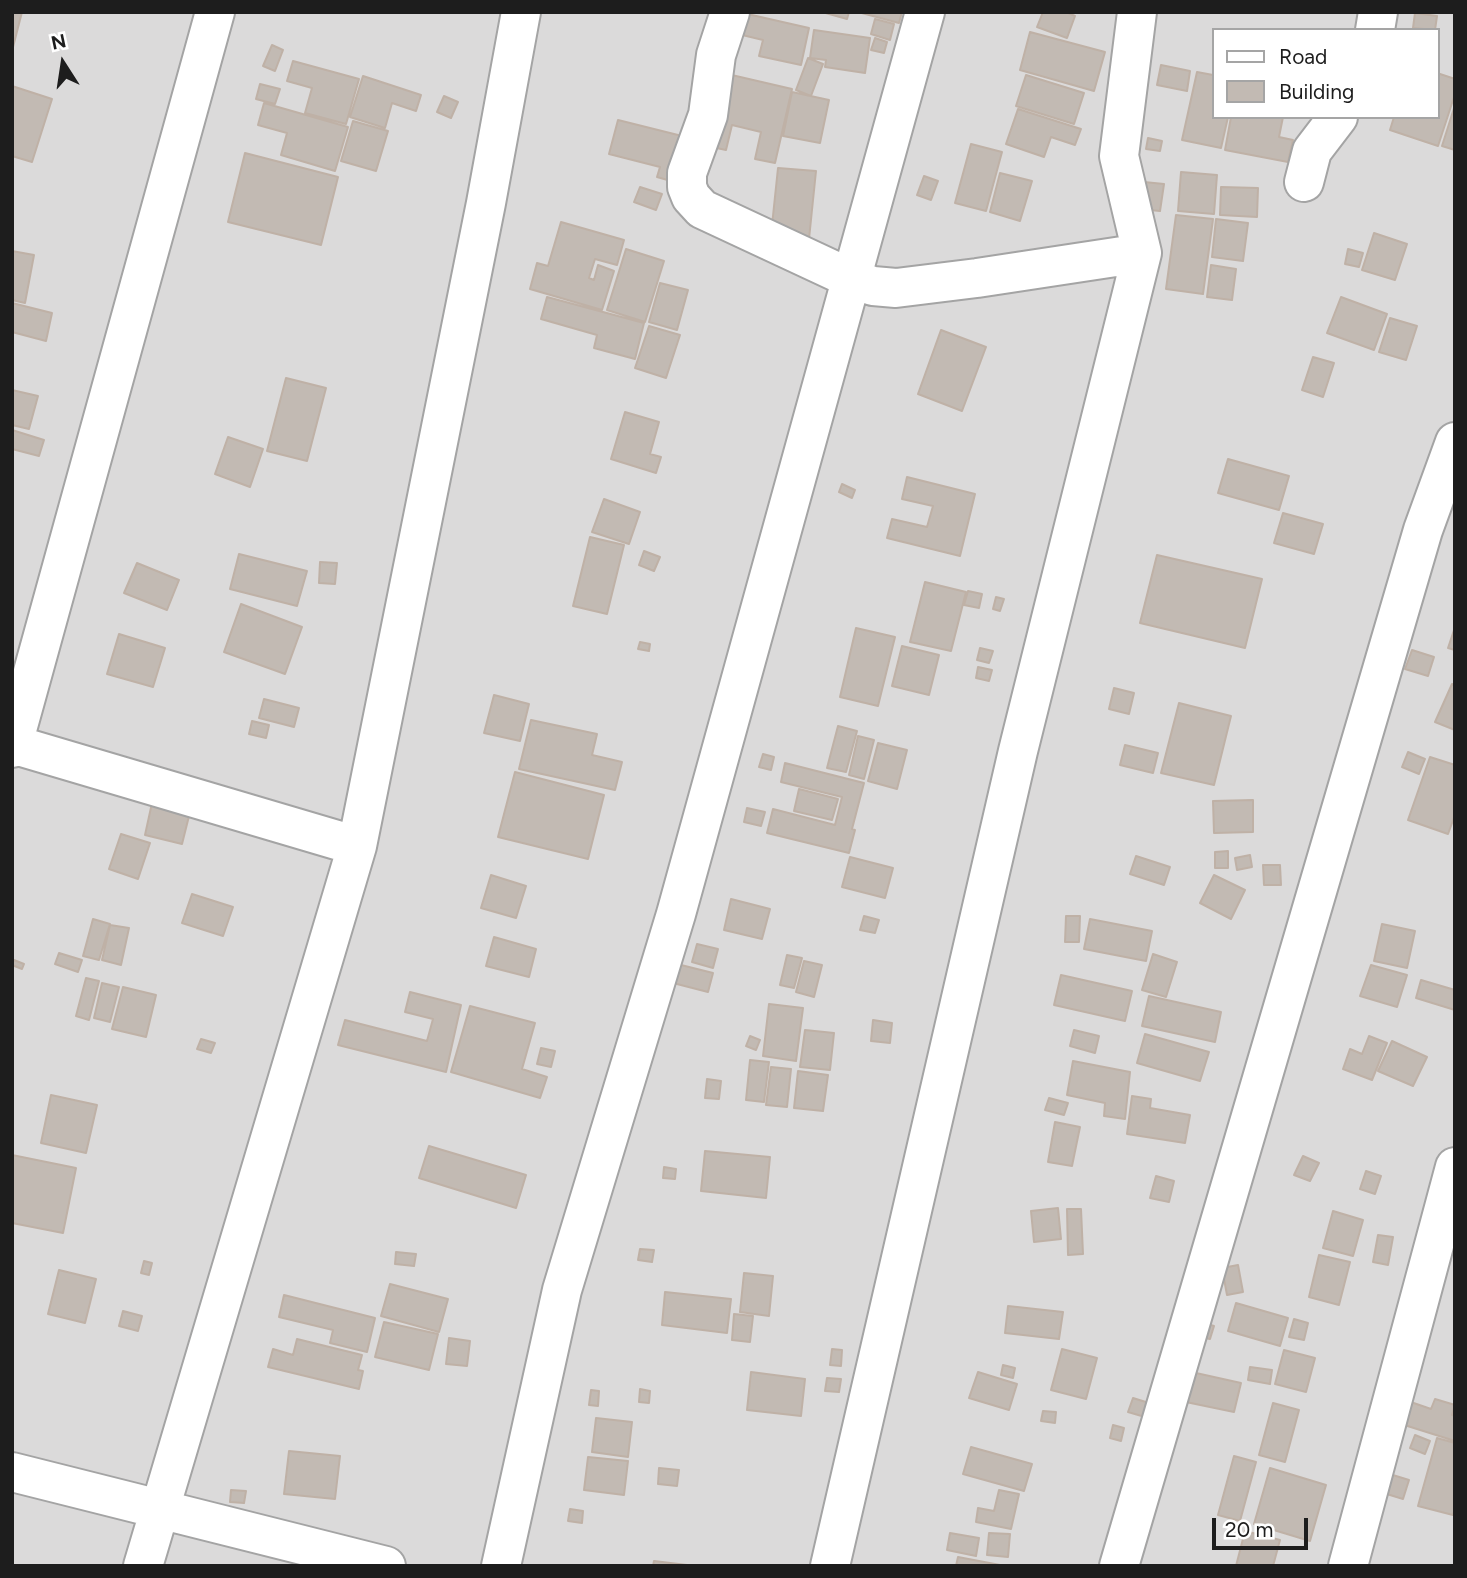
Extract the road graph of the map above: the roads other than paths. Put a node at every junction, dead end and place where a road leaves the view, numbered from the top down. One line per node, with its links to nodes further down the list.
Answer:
1 (215, 12): 11 (street)
2 (521, 12): 12 (street)
3 (730, 12): 9 (street)
4 (925, 12): 9 (street)
5 (1136, 12): 8 (street)
6 (1336, 119): 7 (street)
7 (1304, 181)
8 (1142, 253): 9 (street); 19 (street)
9 (852, 279): 18 (street)
10 (1455, 442): 20 (street)
11 (13, 746): 12 (street)
12 (357, 846): 15 (street)
13 (1455, 1167): 21 (street)
14 (12, 1472): 15 (street)
15 (160, 1509): 16 (street); 17 (street)
16 (143, 1566)
17 (386, 1566)
18 (501, 1566)
19 (830, 1566)
20 (1119, 1566)
21 (1348, 1566)

